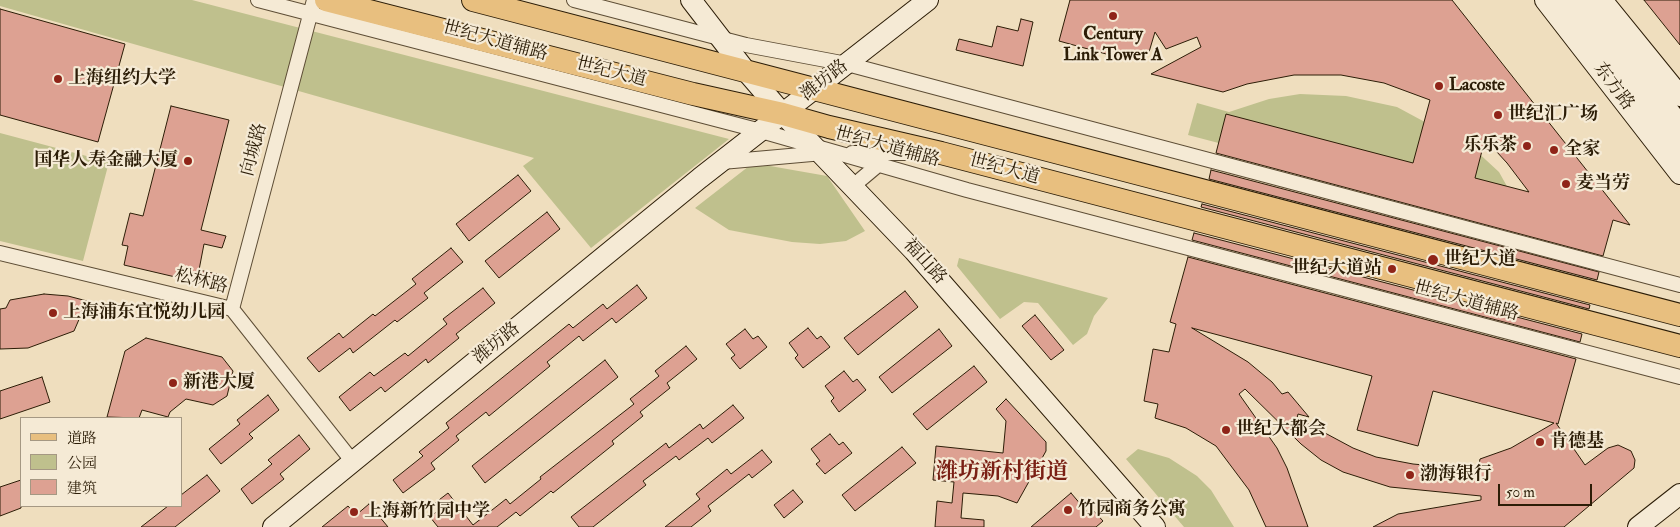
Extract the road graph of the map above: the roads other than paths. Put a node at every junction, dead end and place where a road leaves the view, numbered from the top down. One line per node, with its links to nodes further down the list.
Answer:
1 (258, 0): 11 (street, 世纪大道辅路)
2 (314, 0): 11 (street, 向城路)
3 (473, 0): 14 (main road, 世纪大道)
4 (574, 0): 12 (street)
5 (691, 0): 12 (street, 福山路)
6 (928, 0): 13 (street, 潍坊路)
7 (1545, 0): 25 (street, 东方路)
8 (1563, 0): 20 (street, 东方路)
9 (1581, 0): 18 (street, 东方路)
10 (1602, 0): 16 (street)
11 (318, 7): 17 (main road, 世纪大道); 19 (street, 世纪大道辅路); 29 (street, 向城路)
12 (720, 38): 13 (street); 14 (street, 福山路)
13 (847, 64): 15 (street, 潍坊路); 28 (street)
14 (744, 70): 15 (main road, 世纪大道); 17 (street, 福山路)
15 (815, 89): 17 (street, 潍坊路); 30 (main road, 世纪大道)
16 (1680, 96)
17 (782, 114): 19 (street, 潍坊路); 21 (street, 福山路); 22 (main road, 世纪大道)
18 (1680, 125)
19 (761, 131): 21 (street, 世纪大道辅路); 23 (street, 潍坊路)
20 (1680, 148)
21 (824, 152): 22 (street); 23 (street); 24 (street, 世纪大道辅路); 26 (street, 福山路)
22 (941, 153): 31 (main road, 世纪大道)
23 (722, 162): 33 (street, 潍坊路)
24 (878, 165): 26 (street); 32 (street, 世纪大道辅路)
25 (1680, 174)
26 (853, 186): 36 (street, 福山路)
27 (0, 252): 29 (street, 松林路)
28 (1680, 285)
29 (232, 309): 33 (street, 松林路)
30 (1680, 315)
31 (1680, 346)
32 (1680, 377)
33 (353, 462): 35 (street, 潍坊路)
34 (1680, 494): 37 (street)
35 (273, 527)
36 (1155, 527)
37 (1638, 527)

